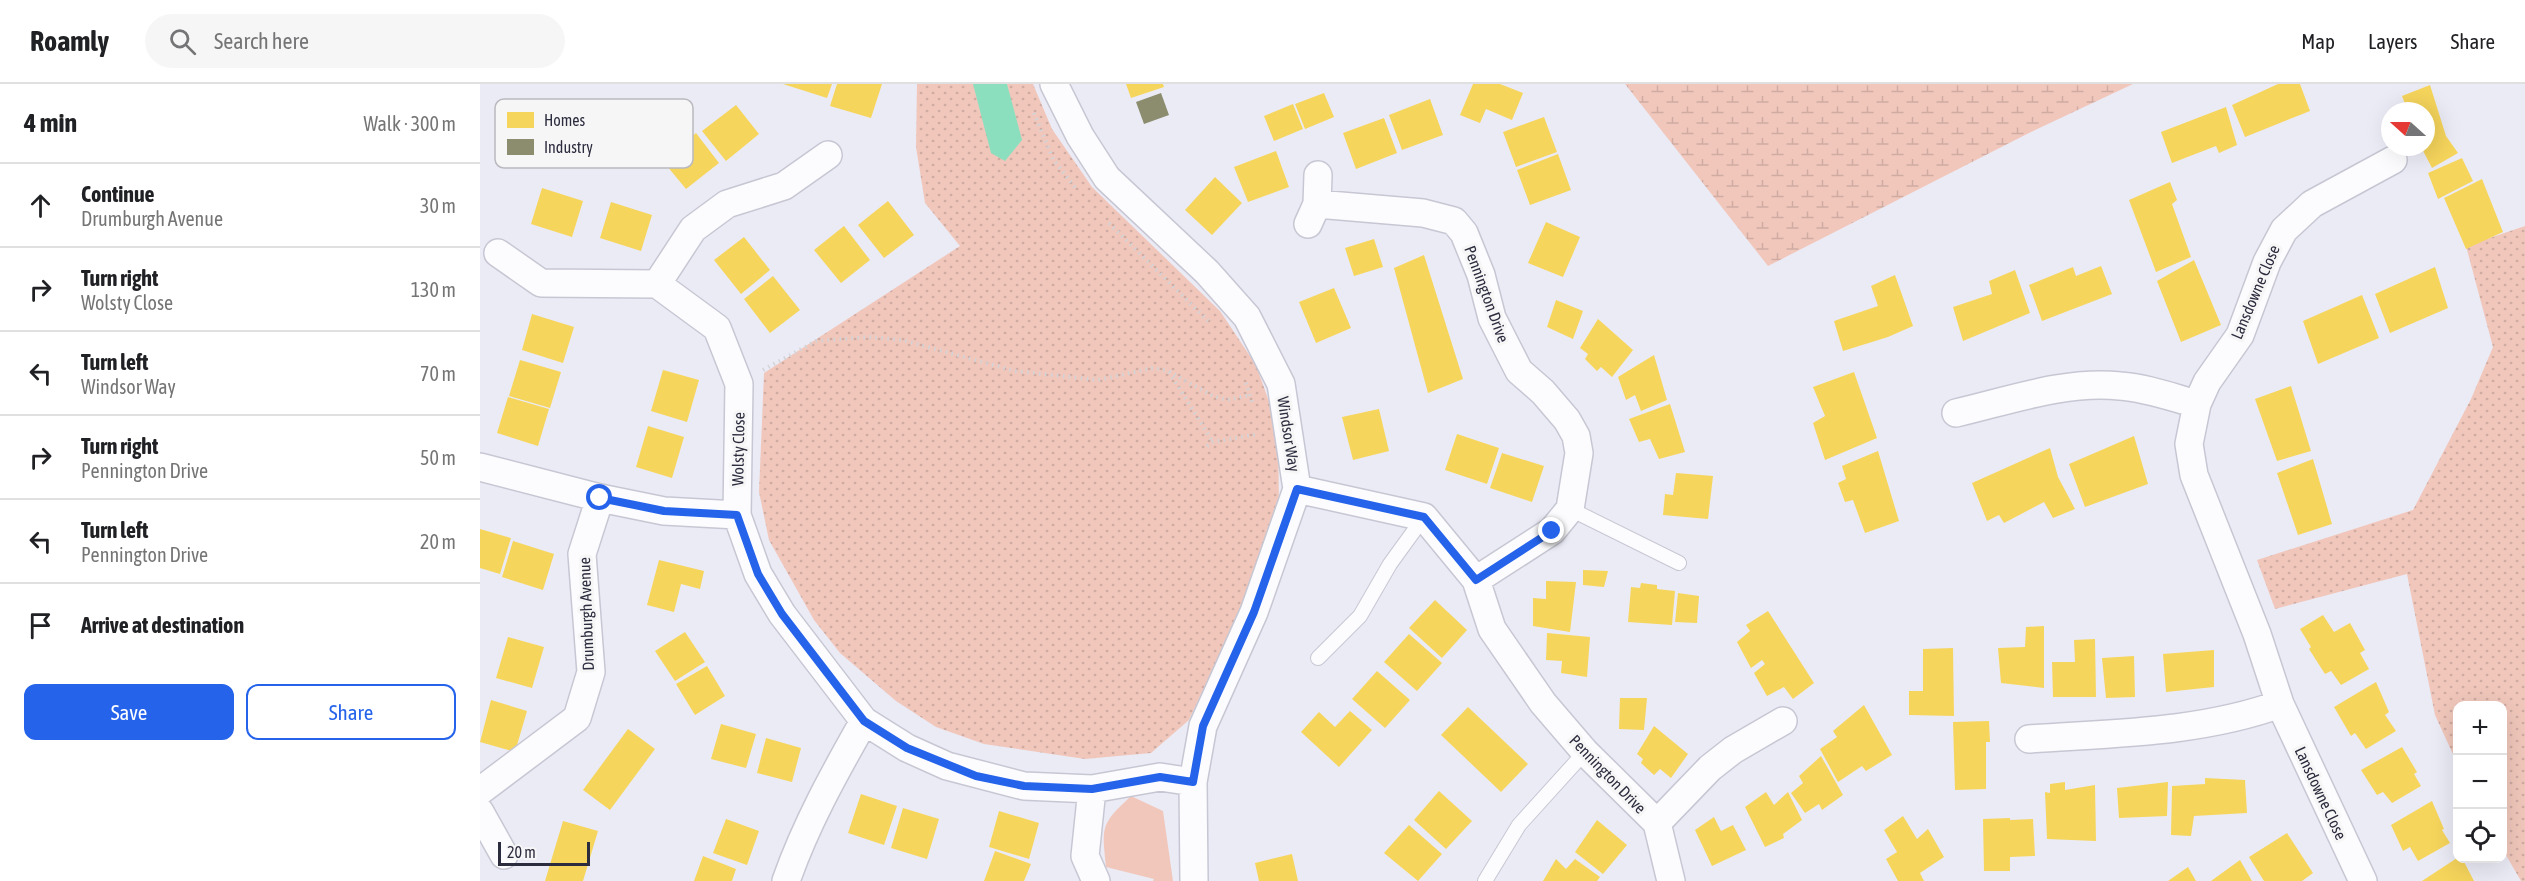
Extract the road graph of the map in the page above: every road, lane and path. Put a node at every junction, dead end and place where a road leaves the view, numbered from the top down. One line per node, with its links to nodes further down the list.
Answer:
1 (1054, 84): 24 (street, Windsor Way)
2 (1032, 107): 6 (path)
3 (828, 155): 9 (street)
4 (2393, 160): 15 (street, Lansdowne Close)
5 (1318, 175): 26 (street, Pennington Drive)
6 (1078, 191)
7 (1101, 216): 10 (path)
8 (498, 253): 9 (street)
9 (657, 284): 13 (street, Wolsty Close)
10 (1216, 328)
11 (1168, 371): 13 (path); 14 (path); 20 (path)
12 (1244, 377): 14 (path)
13 (739, 384): 27 (street, Wolsty Close)
14 (1250, 396): 17 (path)
15 (2197, 404): 16 (street); 32 (street, Lansdowne Close)
16 (1956, 413)
17 (1256, 415)
18 (1260, 424): 19 (path)
19 (1263, 434): 20 (path); 21 (path)
20 (1213, 442): 22 (path)
21 (1263, 444)
22 (1207, 446)
23 (480, 467): 25 (street)
24 (1297, 489): 28 (street); 37 (street, Windsor Way)
25 (600, 498): 27 (street); 39 (street, Drumburgh Avenue)
26 (1570, 509): 29 (lane); 30 (street, Pennington Drive)
27 (737, 515): 33 (street, Wolsty Close)
28 (1424, 517): 30 (street, Pennington Drive); 31 (lane)
29 (1679, 562)
30 (1476, 580): 36 (street, Pennington Drive)
31 (1318, 658)
32 (2280, 704): 35 (street); 48 (street, Lansdowne Close)
33 (864, 721): 38 (street, Wolsty Close); 43 (street)
34 (1783, 721): 41 (street)
35 (2029, 739)
36 (1585, 752): 41 (street, Pennington Drive); 46 (lane)
37 (1193, 782): 38 (street, Wolsty Close); 45 (street, Windsor Way)
38 (1092, 789): 44 (street)
39 (480, 791)
40 (480, 812): 42 (street)
41 (1657, 823): 47 (street, Pennington Drive)
42 (504, 855)
43 (786, 881)
44 (1096, 881)
45 (1194, 881)
46 (1485, 881)
47 (1671, 881)
48 (2363, 881)

